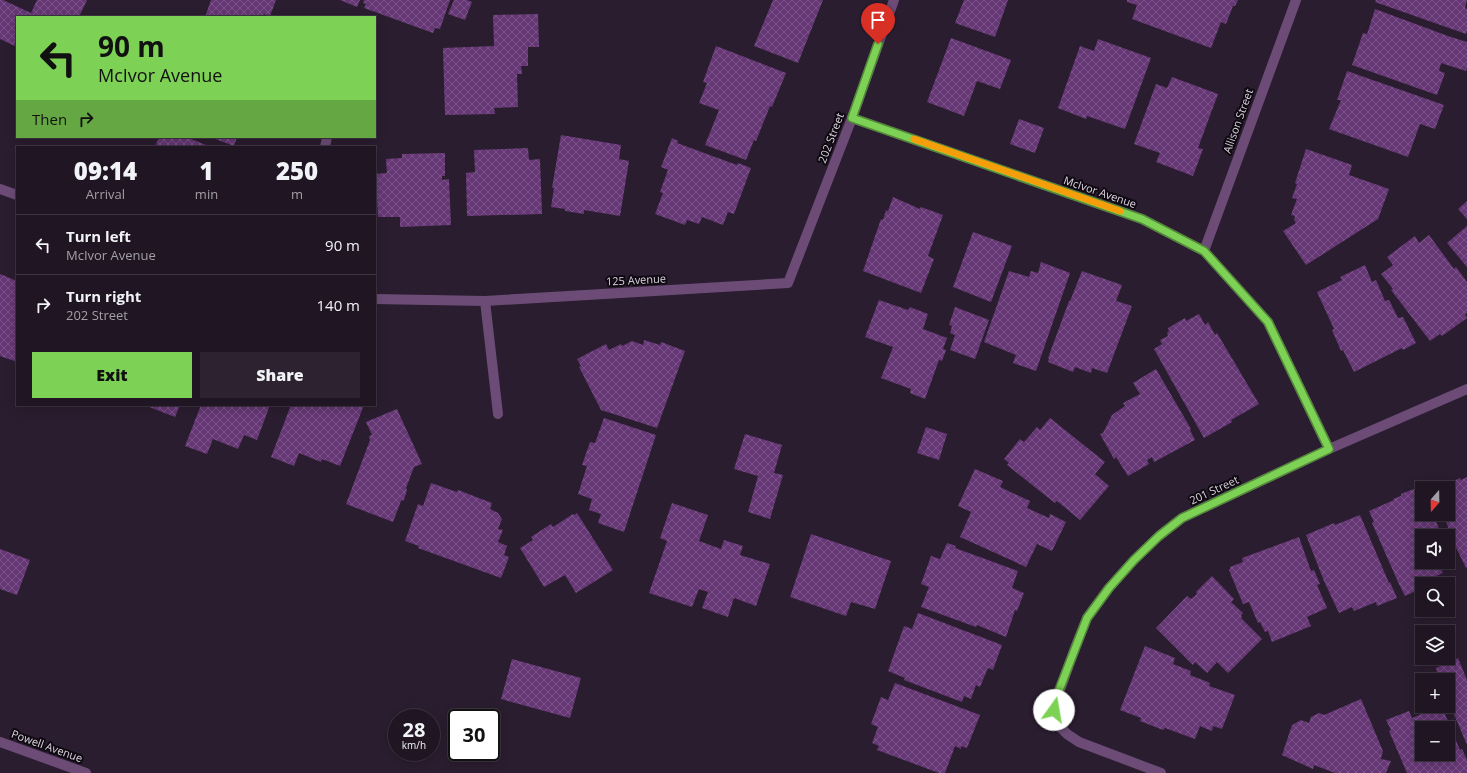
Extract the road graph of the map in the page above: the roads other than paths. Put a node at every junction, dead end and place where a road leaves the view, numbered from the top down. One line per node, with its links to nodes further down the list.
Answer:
1 (894, 0): 3 (street, 202 Street)
2 (1296, 0): 6 (street, Allison Street)
3 (852, 118): 6 (street, McIvor Avenue); 7 (street, 202 Street)
4 (0, 189): 5 (street)
5 (16, 195)
6 (1204, 251): 12 (street, McIvor Avenue)
7 (788, 283): 9 (street, 125 Avenue)
8 (376, 299): 9 (street, 125 Avenue)
9 (485, 301): 11 (street)
10 (1467, 389): 12 (street, 201 Street)
11 (498, 414)
12 (1329, 449): 15 (street, 201 Street)
13 (0, 742): 14 (street, Powell Avenue)
14 (86, 773)
15 (1161, 773)

